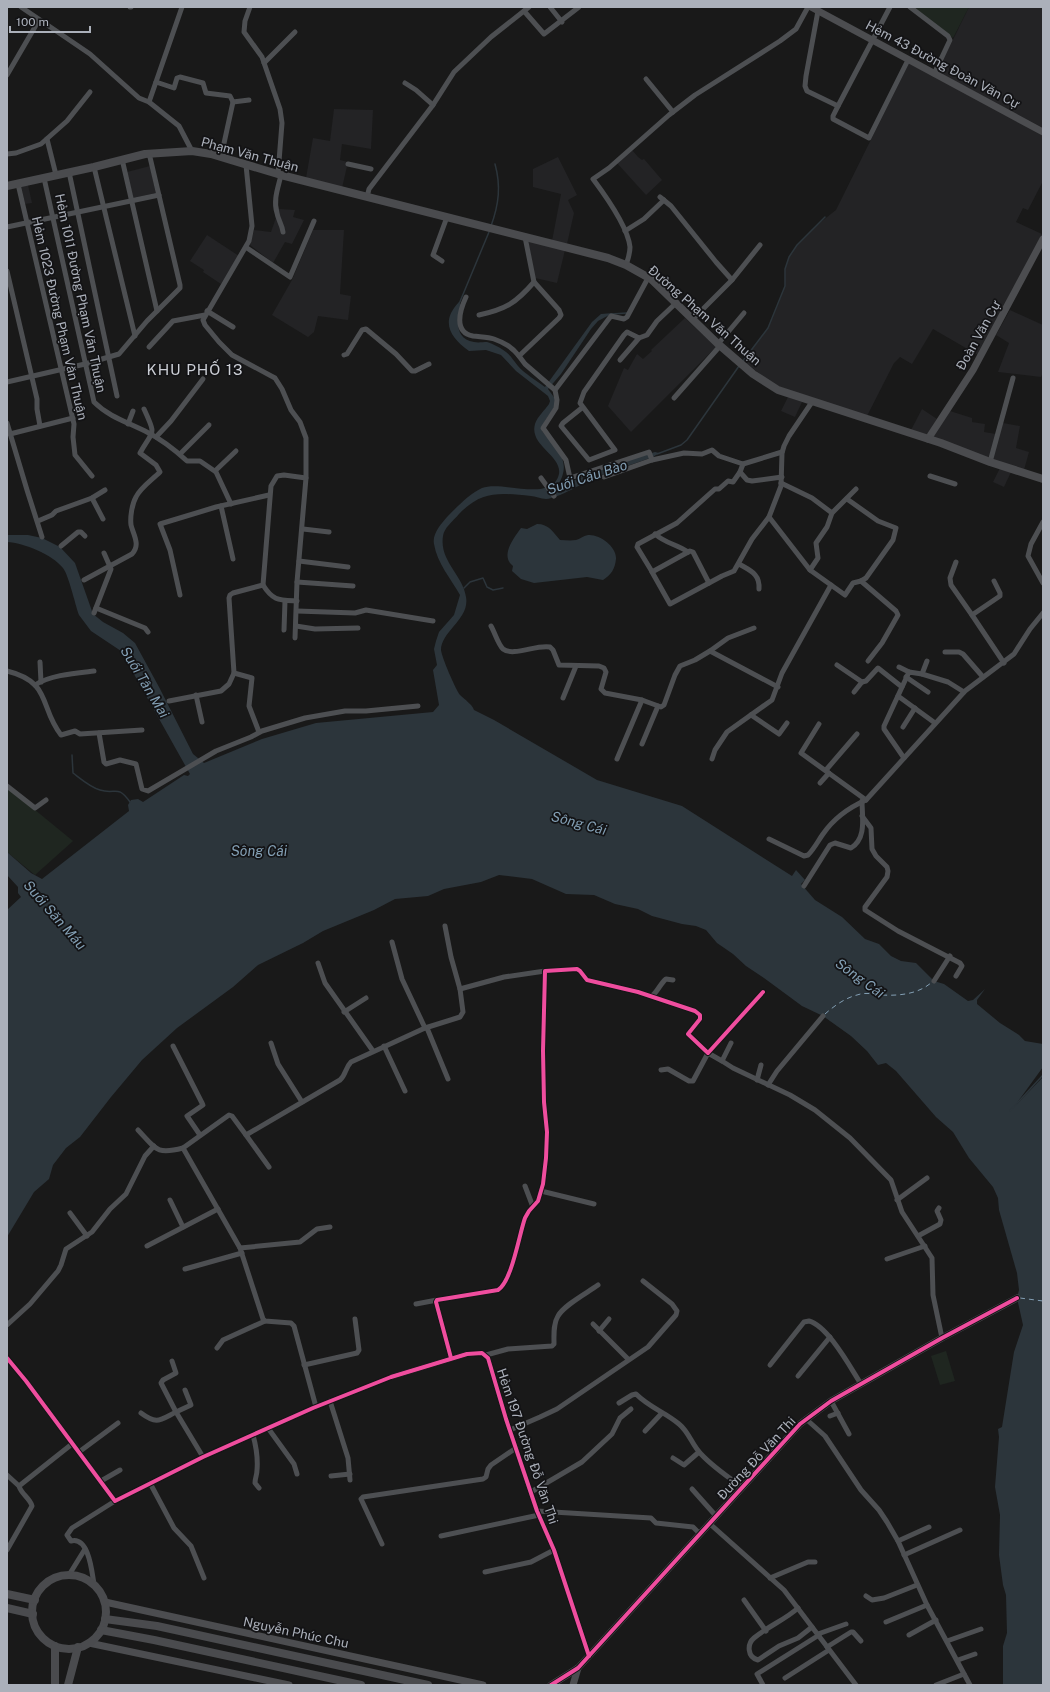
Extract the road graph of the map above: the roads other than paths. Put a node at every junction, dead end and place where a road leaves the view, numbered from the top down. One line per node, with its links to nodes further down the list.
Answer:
1 (21, 7): 12 (street)
2 (182, 7): 21 (street)
3 (250, 7): 17 (street)
4 (529, 7): 10 (street)
5 (550, 7): 13 (street)
6 (579, 7): 13 (street)
7 (810, 7): 11 (street, Hẻm 43 Đường Đoàn Văn Cự); 29 (street)
8 (890, 7): 15 (street)
9 (910, 7): 18 (street)
10 (524, 11): 13 (street); 27 (street)
11 (818, 11): 15 (street, Hẻm 43 Đường Đoàn Văn Cự); 28 (street)
12 (40, 20): 19 (street); 25 (street)
13 (562, 22)
14 (295, 32): 17 (street)
15 (873, 40): 16 (street, Hẻm 43 Đường Đoàn Văn Cự); 28 (street)
16 (908, 60): 18 (street, Hẻm 43 Đường Đoàn Văn Cự); 28 (street)
17 (264, 63): 42 (street)
18 (934, 74): 30 (street, Hẻm 43 Đường Đoàn Văn Cự)
19 (7, 75)
20 (646, 79): 29 (street)
21 (156, 82): 25 (street); 26 (street)
22 (405, 83): 27 (street)
23 (90, 92): 31 (street)
24 (249, 100): 26 (street)
25 (149, 102): 32 (street)
26 (233, 102): 35 (street)
27 (433, 105): 48 (street)
28 (838, 106)
29 (673, 112): 58 (street)
30 (1043, 132)
31 (47, 139): 33 (street); 43 (street)
32 (192, 151): 34 (main road, Phạm Văn Thuận); 35 (main road, Phạm Văn Thuận)
33 (7, 154)
34 (149, 154): 36 (main road, Phạm Văn Thuận); 47 (street)
35 (221, 157): 38 (main road, Phạm Văn Thuận)
36 (122, 159): 39 (main road, Phạm Văn Thuận); 49 (street)
37 (348, 164): 40 (street)
38 (246, 165): 42 (main road, Phạm Văn Thuận); 63 (street)
39 (94, 167): 41 (main road, Phạm Văn Thuận); 50 (street)
40 (371, 169)
41 (69, 172): 43 (main road, Phạm Văn Thuận); 51 (street)
42 (279, 174): 48 (main road, Phạm Văn Thuận); 59 (street)
43 (56, 175): 44 (main road, Phạm Văn Thuận)
44 (44, 178): 45 (main road, Phạm Văn Thuận); 52 (street, Hẻm 1011 Đường Phạm Văn Thuận)
45 (18, 184): 46 (main road, Phạm Văn Thuận); 55 (street, Hẻm 1023 Đường Phạm Văn Thuận)
46 (7, 186)
47 (159, 195): 49 (street); 72 (street)
48 (367, 197): 53 (main road, Phạm Văn Thuận)
49 (132, 200): 50 (street); 72 (street)
50 (102, 206): 51 (street); 78 (street)
51 (78, 211): 52 (street); 84 (street)
52 (53, 216): 55 (street); 86 (street, Hẻm 1011 Đường Phạm Văn Thuận)
53 (447, 217): 56 (main road, Phạm Văn Thuận); 64 (street)
54 (314, 221): 63 (street)
55 (26, 223): 57 (street); 88 (street, Hẻm 1023 Đường Phạm Văn Thuận)
56 (484, 226): 60 (main road, Đường Phạm Văn Thuận)
57 (7, 227)
58 (625, 231): 65 (street); 68 (street)
59 (283, 232)
60 (525, 237): 65 (main road, Đường Phạm Văn Thuận); 69 (street)
61 (1043, 239): 107 (street, Đoàn Văn Cự)
62 (760, 245): 68 (street)
63 (247, 248): 73 (street)
64 (442, 261)
65 (626, 265): 67 (main road, Đường Phạm Văn Thuận)
66 (7, 271): 89 (street)
67 (648, 278): 71 (main road, Đường Phạm Văn Thuận); 93 (street)
68 (732, 280): 76 (street)
69 (534, 282): 75 (street); 83 (street)
70 (466, 297): 83 (street)
71 (675, 304): 76 (main road, Đường Phạm Văn Thuận); 79 (street)
72 (157, 311): 78 (street)
73 (206, 313): 77 (street); 81 (street); 121 (street)
74 (744, 313): 80 (street)
75 (479, 315)
76 (692, 320): 80 (main road, Đường Phạm Văn Thuận)
77 (233, 327)
78 (135, 336): 84 (street)
79 (639, 338): 85 (street); 97 (street)
80 (719, 345): 95 (street); 96 (main road, Đường Phạm Văn Thuận)
81 (149, 347)
82 (344, 355): 87 (street)
83 (519, 356): 93 (street)
84 (108, 358): 86 (street); 94 (street)
85 (620, 360)
86 (85, 364): 88 (street); 102 (street, Hẻm 1011 Đường Phạm Văn Thuận)
87 (429, 364)
88 (61, 368): 89 (street); 100 (street, Hẻm 1023 Đường Phạm Văn Thuận)
89 (32, 376): 92 (street); 104 (street)
90 (1013, 378): 113 (street)
91 (203, 379): 106 (street)
92 (7, 382)
93 (556, 390): 112 (street)
94 (117, 396)
95 (674, 398)
96 (812, 402): 107 (main road, Đường Phạm Văn Thuận); 110 (street)
97 (583, 408): 97 (street)
98 (144, 410): 106 (street)
99 (132, 411): 102 (street)
100 (73, 418): 104 (street); 117 (street, Hẻm 1023 Đường Phạm Văn Thuận)
101 (7, 423): 105 (street)
102 (128, 424): 106 (street, Hẻm 1011 Đường Phạm Văn Thuận)
103 (209, 425): 111 (street)
104 (40, 426): 105 (street)
105 (10, 434): 108 (street)
106 (154, 436): 111 (street, Hẻm 1011 Đường Phạm Văn Thuận); 151 (street)
107 (928, 439): 113 (main road, Đường Phạm Văn Thuận)
108 (9, 442): 137 (street)
109 (236, 451): 115 (street)
110 (782, 452): 114 (street); 120 (street)
111 (180, 454): 115 (street, Hẻm 1011 Đường Phạm Văn Thuận)
112 (652, 459): 114 (street); 119 (street)
113 (990, 462): 123 (main road, Đường Phạm Văn Thuận)
114 (743, 464): 116 (street)
115 (215, 471): 132 (street)
116 (740, 472): 120 (street); 141 (street)
117 (92, 476)
118 (930, 476): 125 (street)
119 (604, 477)
120 (782, 477): 124 (street)
121 (306, 478): 128 (street); 139 (street)
122 (541, 478): 129 (street)
123 (1043, 479)
124 (781, 483): 134 (street); 135 (street)
125 (955, 484)
126 (856, 489): 131 (street)
127 (105, 490): 130 (street)
128 (269, 495): 132 (street); 161 (street)
129 (553, 496)
130 (92, 498): 136 (street); 137 (street)
131 (847, 498): 134 (street); 156 (street)
132 (231, 504): 133 (street)
133 (221, 506): 147 (street); 165 (street)
134 (832, 513): 153 (street)
135 (769, 517): 150 (street); 153 (street)
136 (103, 519)
137 (38, 521): 143 (street)
138 (1043, 522): 160 (street)
139 (303, 529): 140 (street); 148 (street)
140 (329, 532)
141 (655, 534): 145 (street); 154 (street)
142 (85, 536): 144 (street)
143 (42, 537)
144 (61, 546)
145 (688, 552): 154 (street); 159 (street)
146 (104, 553): 151 (street)
147 (233, 559)
148 (299, 561): 152 (street); 158 (street)
149 (956, 562): 170 (street)
150 (739, 564): 159 (street); 164 (street)
151 (110, 566): 155 (street); 177 (street)
152 (348, 567)
153 (810, 570): 162 (street)
154 (652, 572): 159 (street)
155 (84, 580)
156 (861, 581): 162 (street); 181 (street)
157 (994, 581): 170 (street)
158 (297, 582): 163 (street); 167 (street)
159 (709, 583)
160 (1043, 583)
161 (263, 585): 166 (street); 191 (street)
162 (831, 585): 198 (street)
163 (353, 586)
164 (759, 589)
165 (180, 595)
166 (285, 601): 167 (street); 176 (street)
167 (297, 601): 168 (street)
168 (297, 611): 171 (street); 172 (street)
169 (1043, 613): 184 (street)
170 (972, 615): 184 (street)
171 (433, 621)
172 (296, 626): 174 (street); 178 (street)
173 (491, 626): 186 (street)
174 (358, 628)
175 (754, 628): 179 (street)
176 (284, 630)
177 (148, 632)
178 (295, 638)
179 (710, 651): 198 (street); 209 (street)
180 (944, 652): 194 (street)
181 (868, 661)
182 (927, 661): 192 (street)
183 (40, 662): 195 (street)
184 (1004, 663): 194 (street)
185 (837, 665): 196 (street)
186 (576, 666): 205 (street); 206 (street)
187 (899, 667): 190 (street)
188 (7, 671): 197 (street)
189 (94, 671): 195 (street)
190 (909, 672): 192 (street); 193 (street)
191 (234, 673): 203 (street); 218 (street)
192 (922, 674): 202 (street)
193 (906, 677): 199 (street); 201 (street)
194 (983, 677): 202 (street)
195 (41, 682): 197 (street)
196 (862, 682): 199 (street); 200 (street)
197 (36, 685): 219 (street)
198 (778, 686): 211 (street)
199 (902, 687): 204 (street)
200 (854, 692)
201 (928, 692)
202 (964, 692): 213 (street)
203 (196, 695): 207 (street); 212 (street)
204 (898, 696): 210 (street); 222 (street)
205 (563, 698)
206 (642, 700): 209 (street); 223 (street)
207 (168, 701)
208 (418, 706): 218 (street)
209 (658, 706): 221 (street)
210 (915, 708): 213 (street); 216 (street)
211 (751, 714): 214 (street); 224 (street)
212 (202, 722)
213 (936, 722): 222 (street)
214 (787, 723)
215 (819, 724): 225 (street)
216 (902, 727)
217 (142, 730): 219 (street)
218 (259, 732): 219 (street)
219 (99, 733)
220 (857, 734): 225 (street)
221 (642, 744)
222 (904, 758): 229 (street)
223 (617, 759)
224 (712, 759)
225 (827, 772): 226 (street); 229 (street)
226 (820, 783)
227 (7, 786): 228 (street)
228 (46, 800)
229 (864, 800): 230 (street); 231 (street)
230 (862, 816): 232 (street); 235 (street)
231 (769, 839)
232 (804, 886)
233 (445, 926): 241 (street)
234 (392, 942): 247 (street)
235 (950, 956): 238 (street); 240 (street)
236 (318, 963): 245 (street)
237 (545, 971): 241 (street); 243 (street); 270 (street)
238 (956, 976)
239 (673, 980): 243 (street)
240 (934, 981)
241 (460, 989): 247 (street)
242 (763, 992): 253 (street)
243 (652, 996): 253 (street)
244 (366, 998): 245 (street)
245 (344, 1012): 252 (street)
246 (823, 1016): 259 (street)
247 (426, 1028): 251 (street); 257 (street)
248 (271, 1043): 261 (street)
249 (731, 1043): 254 (street)
250 (173, 1046): 263 (street)
251 (384, 1046): 252 (street); 260 (street)
252 (373, 1051): 261 (street)
253 (708, 1053): 254 (street); 256 (street)
254 (722, 1061): 258 (street)
255 (761, 1065): 258 (street)
256 (661, 1070)
257 (448, 1079)
258 (757, 1080): 259 (street)
259 (768, 1085): 272 (street)
260 (405, 1091)
261 (302, 1102): 264 (street)
262 (138, 1130): 265 (street)
263 (200, 1135): 264 (street); 266 (street)
264 (246, 1135): 267 (street)
265 (154, 1146): 266 (street); 280 (street)
266 (183, 1148): 276 (street)
267 (269, 1167)
268 (927, 1178): 272 (street)
269 (525, 1186): 274 (street)
270 (541, 1191): 273 (street); 274 (street)
271 (170, 1200): 278 (street)
272 (897, 1200): 281 (street)
273 (594, 1204)
274 (533, 1207): 290 (street)
275 (939, 1208): 281 (street)
276 (218, 1209): 278 (street); 284 (street)
277 (70, 1213): 280 (street)
278 (183, 1227): 282 (street)
279 (330, 1227): 284 (street)
280 (87, 1236): 296 (street)
281 (918, 1236): 283 (street)
282 (147, 1246)
283 (925, 1246): 285 (street); 299 (street)
284 (241, 1251): 286 (street); 294 (street)
285 (887, 1259)
286 (185, 1269)
287 (643, 1281): 304 (street)
288 (598, 1285): 301 (street)
289 (1017, 1298): 299 (street, Đường Đỗ Văn Thi)
290 (437, 1300): 291 (street); 303 (street)
291 (416, 1304)
292 (355, 1319): 306 (street)
293 (609, 1319): 297 (street)
294 (265, 1321): 300 (street); 306 (street)
295 (593, 1324): 297 (street)
296 (7, 1325)
297 (599, 1331): 304 (street)
298 (830, 1337): 307 (street); 308 (street); 309 (street)
299 (942, 1338): 309 (street, Đường Đỗ Văn Thi)
300 (217, 1348)
301 (486, 1355): 303 (street, Hẻm 197 Đường Đỗ Văn Thi); 324 (street, Hẻm 197 Đường Đỗ Văn Thi)
302 (7, 1358): 328 (street)
303 (451, 1358): 312 (street, Hẻm 197 Đường Đỗ Văn Thi)
304 (628, 1359): 324 (street)
305 (172, 1361): 316 (street)
306 (304, 1365): 314 (street)
307 (770, 1365)
308 (798, 1376)
309 (861, 1384): 311 (street, Đường Đỗ Văn Thi)
310 (185, 1390): 316 (street)
311 (831, 1401): 319 (street); 321 (street, Đường Đỗ Văn Thi)
312 (330, 1402): 314 (street, Hẻm 197 Đường Đỗ Văn Thi); 336 (street)
313 (619, 1403): 318 (street)
314 (316, 1407): 323 (street, Hẻm 197 Đường Đỗ Văn Thi)
315 (631, 1409): 346 (street)
316 (176, 1412): 317 (street); 332 (street)
317 (141, 1413)
318 (662, 1413): 325 (street); 331 (street)
319 (838, 1413): 320 (street); 326 (street)
320 (830, 1416)
321 (806, 1419): 343 (street, Đường Đỗ Văn Thi); 355 (street)
322 (118, 1423): 330 (street)
323 (268, 1428): 327 (street, Hẻm 197 Đường Đỗ Văn Thi); 335 (street)
324 (510, 1430): 329 (street, Hẻm 197 Đường Đỗ Văn Thi)
325 (644, 1431)
326 (849, 1434)
327 (252, 1435): 332 (street, Hẻm 197 Đường Đỗ Văn Thi); 344 (street)
328 (72, 1444): 330 (street); 342 (street)
329 (516, 1448): 346 (street, Hẻm 197 Đường Đỗ Văn Thi); 356 (street)
330 (79, 1452): 340 (street)
331 (699, 1452): 333 (street); 343 (street)
332 (203, 1457): 341 (street, Hẻm 197 Đường Đỗ Văn Thi)
333 (673, 1458)
334 (120, 1470): 340 (street)
335 (297, 1474)
336 (350, 1474): 338 (street); 339 (street)
337 (7, 1475): 342 (street)
338 (331, 1476)
339 (350, 1480)
340 (101, 1481): 347 (street)
341 (150, 1483): 347 (street, Hẻm 197 Đường Đỗ Văn Thi); 364 (street)
342 (20, 1486): 357 (street)
343 (742, 1487): 349 (street, Đường Đỗ Văn Thi)
344 (259, 1488)
345 (692, 1489): 349 (street)
346 (531, 1492): 348 (street, Hẻm 197 Đường Đỗ Văn Thi)
347 (115, 1501): 358 (street, Hẻm 197 Đường Đỗ Văn Thi)
348 (538, 1513): 353 (street); 354 (street); 359 (street, Hẻm 197 Đường Đỗ Văn Thi)
349 (716, 1516): 350 (street, Đường Đỗ Văn Thi)
350 (710, 1524): 353 (street, Đường Đỗ Văn Thi); 365 (street)
351 (929, 1527): 355 (street)
352 (960, 1530): 360 (street)
353 (700, 1534): 394 (street, Đường Đỗ Văn Thi)
354 (441, 1536)
355 (898, 1541): 360 (street)
356 (382, 1544)
357 (8, 1548)
358 (85, 1549): 363 (street); 366 (street)
359 (554, 1550): 362 (street); 394 (street, Hẻm 197 Đường Đỗ Văn Thi)
360 (904, 1555): 367 (street)
361 (814, 1562): 365 (street)
362 (485, 1572)
363 (70, 1575): 366 (main road); 370 (main road)
364 (204, 1578)
365 (770, 1578): 375 (street)
366 (94, 1584): 372 (main road)
367 (917, 1585): 369 (street); 373 (street)
368 (7, 1594): 370 (main road)
369 (866, 1596)
370 (35, 1600): 376 (main road)
371 (744, 1600): 384 (street)
372 (105, 1602): 377 (main road); 404 (street, Nguyễn Phúc Chu)
373 (927, 1605): 378 (street); 379 (street)
374 (7, 1608): 376 (main road)
375 (798, 1608): 381 (street); 384 (street)
376 (33, 1614): 390 (main road)
377 (105, 1619): 383 (main road); 403 (main road, Nguyễn Phúc Chu)
378 (936, 1620): 386 (street); 388 (street)
379 (886, 1622)
380 (846, 1624): 385 (street)
381 (812, 1627): 384 (street); 385 (street)
382 (981, 1629): 388 (street)
383 (101, 1630): 389 (main road); 402 (main road)
384 (766, 1631)
385 (818, 1634): 392 (street); 407 (street)
386 (909, 1634)
387 (861, 1641): 392 (street)
388 (947, 1641): 395 (street)
389 (89, 1643): 391 (main road); 401 (street)
390 (55, 1646): 391 (main road); 399 (main road)
391 (78, 1647): 400 (main road)
392 (828, 1648): 398 (street); 408 (street)
393 (975, 1654): 395 (street)
394 (589, 1656): 396 (street, Đường Đỗ Văn Thi)
395 (958, 1660): 397 (street)
396 (578, 1668): 405 (street, Đường Đỗ Văn Thi); 406 (street, Đường Đỗ Văn Thi)
397 (964, 1674): 409 (street); 410 (street)
398 (785, 1678)
399 (55, 1685)
400 (68, 1685)
401 (289, 1685)
402 (361, 1685)
403 (428, 1685)
404 (483, 1685)
405 (551, 1685)
406 (573, 1685)
407 (763, 1685)
408 (856, 1685)
409 (936, 1685)
410 (970, 1685)

